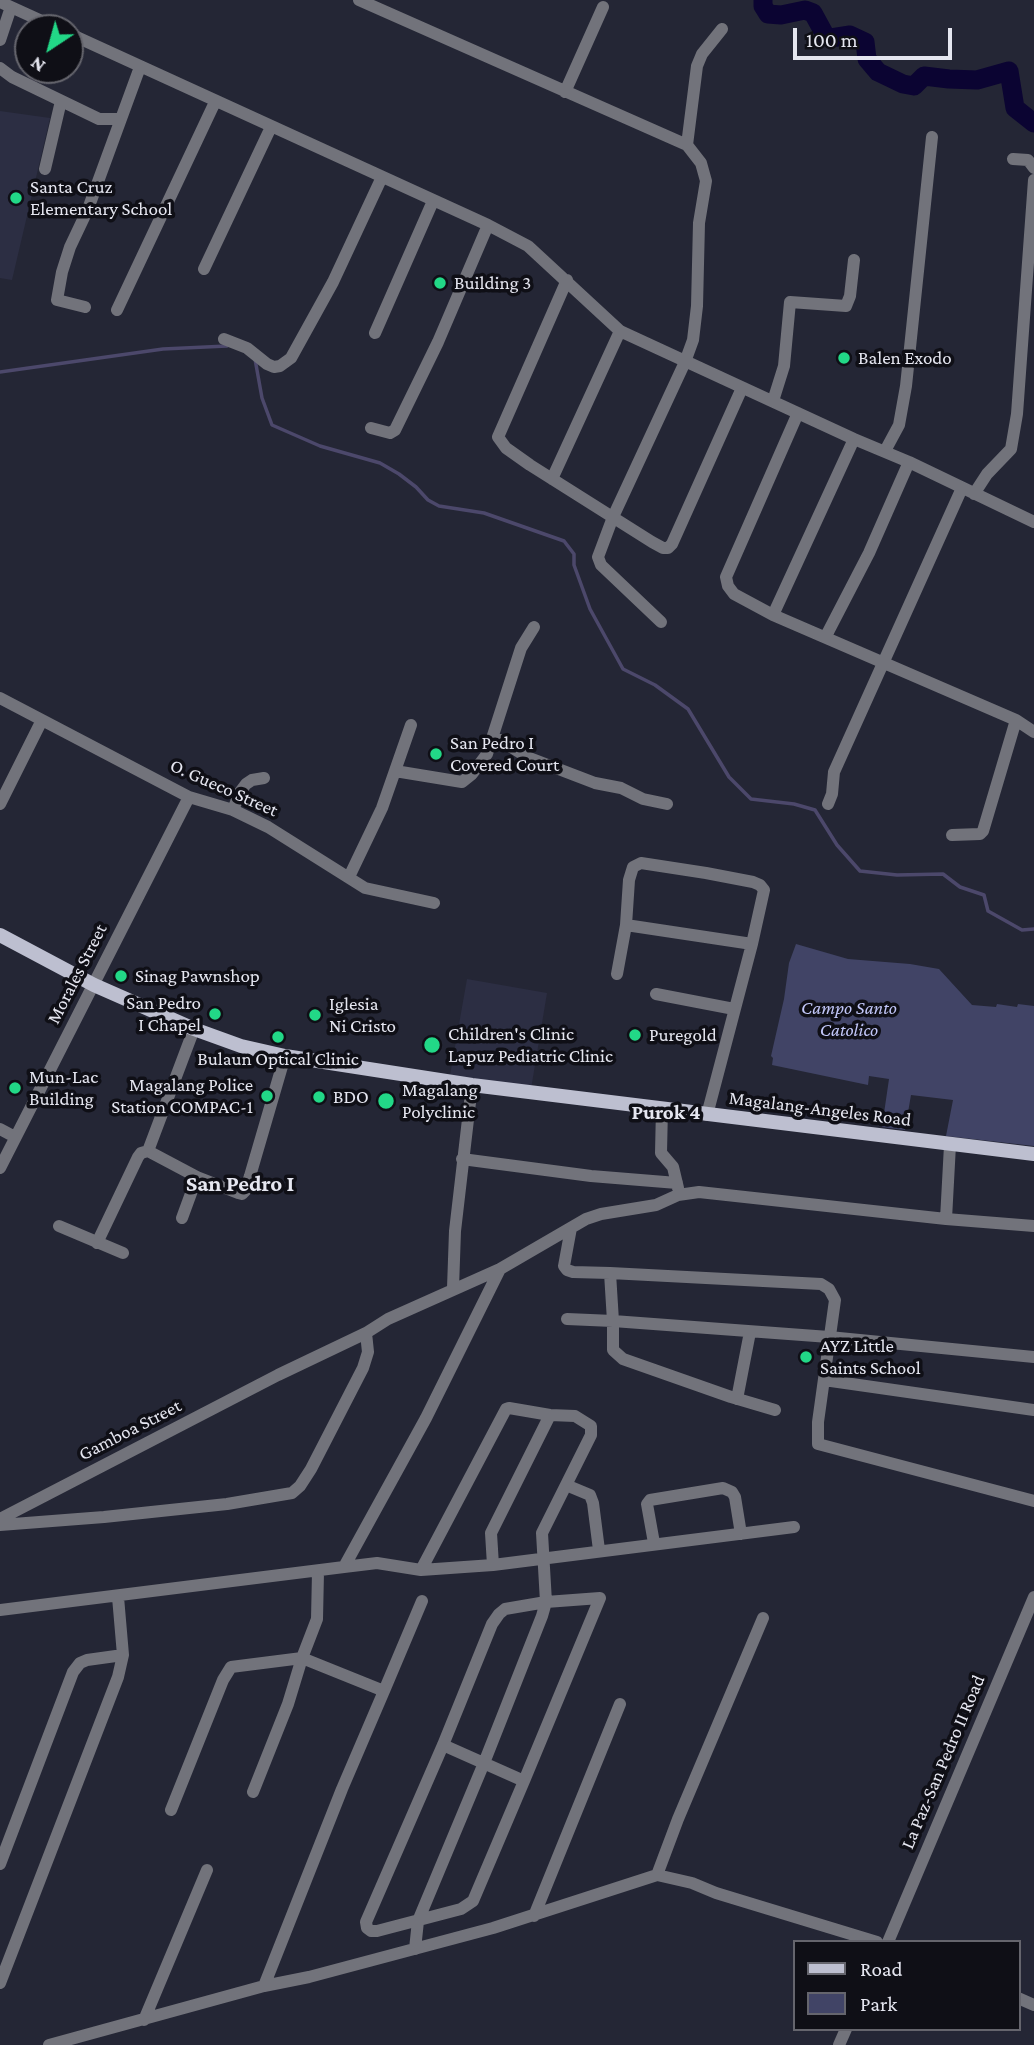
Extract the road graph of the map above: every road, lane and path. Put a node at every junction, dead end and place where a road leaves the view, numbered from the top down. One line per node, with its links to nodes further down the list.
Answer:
1 (359, 0): 10 (street)
2 (5, 5): 4 (street); 6 (street)
3 (603, 7): 10 (street)
4 (25, 14)
5 (722, 29): 16 (street)
6 (0, 40)
7 (84, 41): 8 (street)
8 (141, 67): 12 (street); 13 (street)
9 (0, 68): 11 (street)
10 (565, 92): 16 (street)
11 (61, 101): 13 (street); 19 (street)
12 (215, 102): 14 (street); 28 (street)
13 (120, 119): 27 (street)
14 (271, 127): 20 (street); 25 (street)
15 (932, 137): 38 (street)
16 (687, 145): 32 (street)
17 (1013, 159): 18 (street)
18 (1034, 168)
19 (45, 169)
20 (383, 177): 22 (street); 31 (street)
21 (1034, 180): 42 (street)
22 (433, 201): 23 (street); 30 (street)
23 (488, 225): 26 (street); 36 (street)
24 (854, 260): 34 (street)
25 (204, 269)
26 (566, 280): 29 (street); 40 (street)
27 (85, 307)
28 (117, 310)
29 (620, 331): 32 (street); 40 (street)
30 (374, 333)
31 (224, 339)
32 (685, 362): 33 (street); 43 (street)
33 (743, 388): 34 (street); 43 (street)
34 (773, 401): 35 (street)
35 (798, 413): 37 (street); 45 (street)
36 (371, 428)
37 (854, 439): 38 (street); 45 (street)
38 (885, 451): 39 (street)
39 (909, 462): 41 (street); 48 (street)
40 (552, 479): 43 (street)
41 (962, 488): 42 (street); 49 (street)
42 (974, 494): 44 (street)
43 (613, 517): 46 (street)
44 (1034, 522)
45 (773, 615): 48 (street)
46 (661, 622)
47 (534, 627): 55 (street)
48 (826, 636): 49 (street)
49 (885, 662): 52 (street); 61 (street)
50 (0, 698): 51 (street, O. Gueco Street)
51 (42, 720): 58 (street, O. Gueco Street); 59 (street)
52 (1016, 720): 54 (street); 63 (street)
53 (411, 725): 56 (street)
54 (1034, 732)
55 (493, 739): 56 (street); 60 (street)
56 (395, 771): 64 (street)
57 (264, 778): 62 (street)
58 (189, 797): 62 (street, O. Gueco Street); 70 (street, Morales Street)
59 (0, 804)
60 (667, 804)
61 (828, 804)
62 (233, 810): 64 (street, O. Gueco Street)
63 (952, 835)
64 (349, 877): 65 (street, O. Gueco Street)
65 (434, 903)
66 (626, 925): 68 (street); 68 (street); 69 (street)
67 (0, 935): 70 (main road, Magalang-Angeles Road)
68 (752, 944): 72 (street)
69 (617, 974)
70 (94, 985): 73 (main road, Magalang-Angeles Road); 79 (street, Morales Street)
71 (656, 995): 72 (street)
72 (734, 1009): 77 (street)
73 (194, 1029): 74 (main road, Magalang-Angeles Road); 81 (street)
74 (285, 1056): 75 (main road, Magalang-Angeles Road); 85 (street)
75 (472, 1086): 76 (main road, Magalang-Angeles Road); 83 (street)
76 (662, 1108): 77 (main road, Magalang-Angeles Road); 86 (street)
77 (707, 1115): 80 (main road, Magalang-Angeles Road)
78 (0, 1129): 79 (street)
79 (15, 1137): 84 (street, Morales Street)
80 (950, 1145): 82 (main road, Magalang-Angeles Road); 88 (street)
81 (148, 1151): 85 (street); 92 (street)
82 (1034, 1154)
83 (462, 1159): 86 (street); 96 (street)
84 (0, 1168)
85 (197, 1177): 87 (street)
86 (678, 1189): 88 (street); 91 (street, Gamboa Street)
87 (182, 1217)
88 (946, 1219): 90 (street)
89 (60, 1226): 92 (street)
90 (1034, 1226)
91 (571, 1228): 94 (street, Gamboa Street); 95 (street)
92 (97, 1242): 93 (street)
93 (123, 1253)
94 (500, 1269): 96 (street, Gamboa Street); 118 (street)
95 (610, 1273): 98 (street); 101 (street)
96 (453, 1288): 100 (street, Gamboa Street)
97 (567, 1319): 98 (street)
98 (613, 1321): 99 (street); 104 (street)
99 (750, 1332): 101 (street); 104 (street)
100 (366, 1333): 110 (street, Gamboa Street); 111 (street)
101 (829, 1337): 102 (street); 103 (street)
102 (1034, 1357)
103 (824, 1380): 106 (street); 109 (street)
104 (737, 1399): 105 (street)
105 (775, 1410)
106 (1034, 1410)
107 (550, 1415): 108 (street); 117 (street); 119 (street)
108 (566, 1485): 115 (street); 116 (street)
109 (1034, 1501)
110 (0, 1520)
111 (0, 1525)
112 (794, 1527): 113 (street)
113 (741, 1534): 114 (street); 114 (street)
114 (654, 1543): 115 (street)
115 (600, 1550): 116 (street)
116 (543, 1557): 117 (street); 124 (street)
117 (493, 1565): 119 (street)
118 (344, 1567): 119 (street); 120 (street)
119 (421, 1570)
120 (318, 1572): 121 (street); 128 (street)
121 (118, 1597): 125 (street); 127 (street)
122 (1034, 1597): 142 (street, La Paz-San Pedro II Road)
123 (422, 1601): 129 (street)
124 (546, 1602): 131 (street); 132 (street); 133 (street)
125 (0, 1611)
126 (763, 1619): 138 (street)
127 (123, 1655): 136 (street); 144 (street)
128 (302, 1658): 129 (street); 134 (street); 135 (street)
129 (384, 1691): 145 (street)
130 (620, 1704): 139 (street)
131 (443, 1745): 132 (street); 140 (street)
132 (484, 1763): 133 (street); 140 (street)
133 (524, 1781): 140 (street)
134 (253, 1791)
135 (171, 1810)
136 (0, 1864)
137 (207, 1870): 146 (street)
138 (657, 1875): 139 (street); 141 (street)
139 (534, 1916): 143 (street)
140 (418, 1921): 143 (street)
141 (871, 1940)
142 (889, 1940)
143 (415, 1949): 145 (street)
144 (0, 1983)
145 (264, 1986): 146 (street)
146 (144, 2020): 147 (street)
147 (49, 2045)

